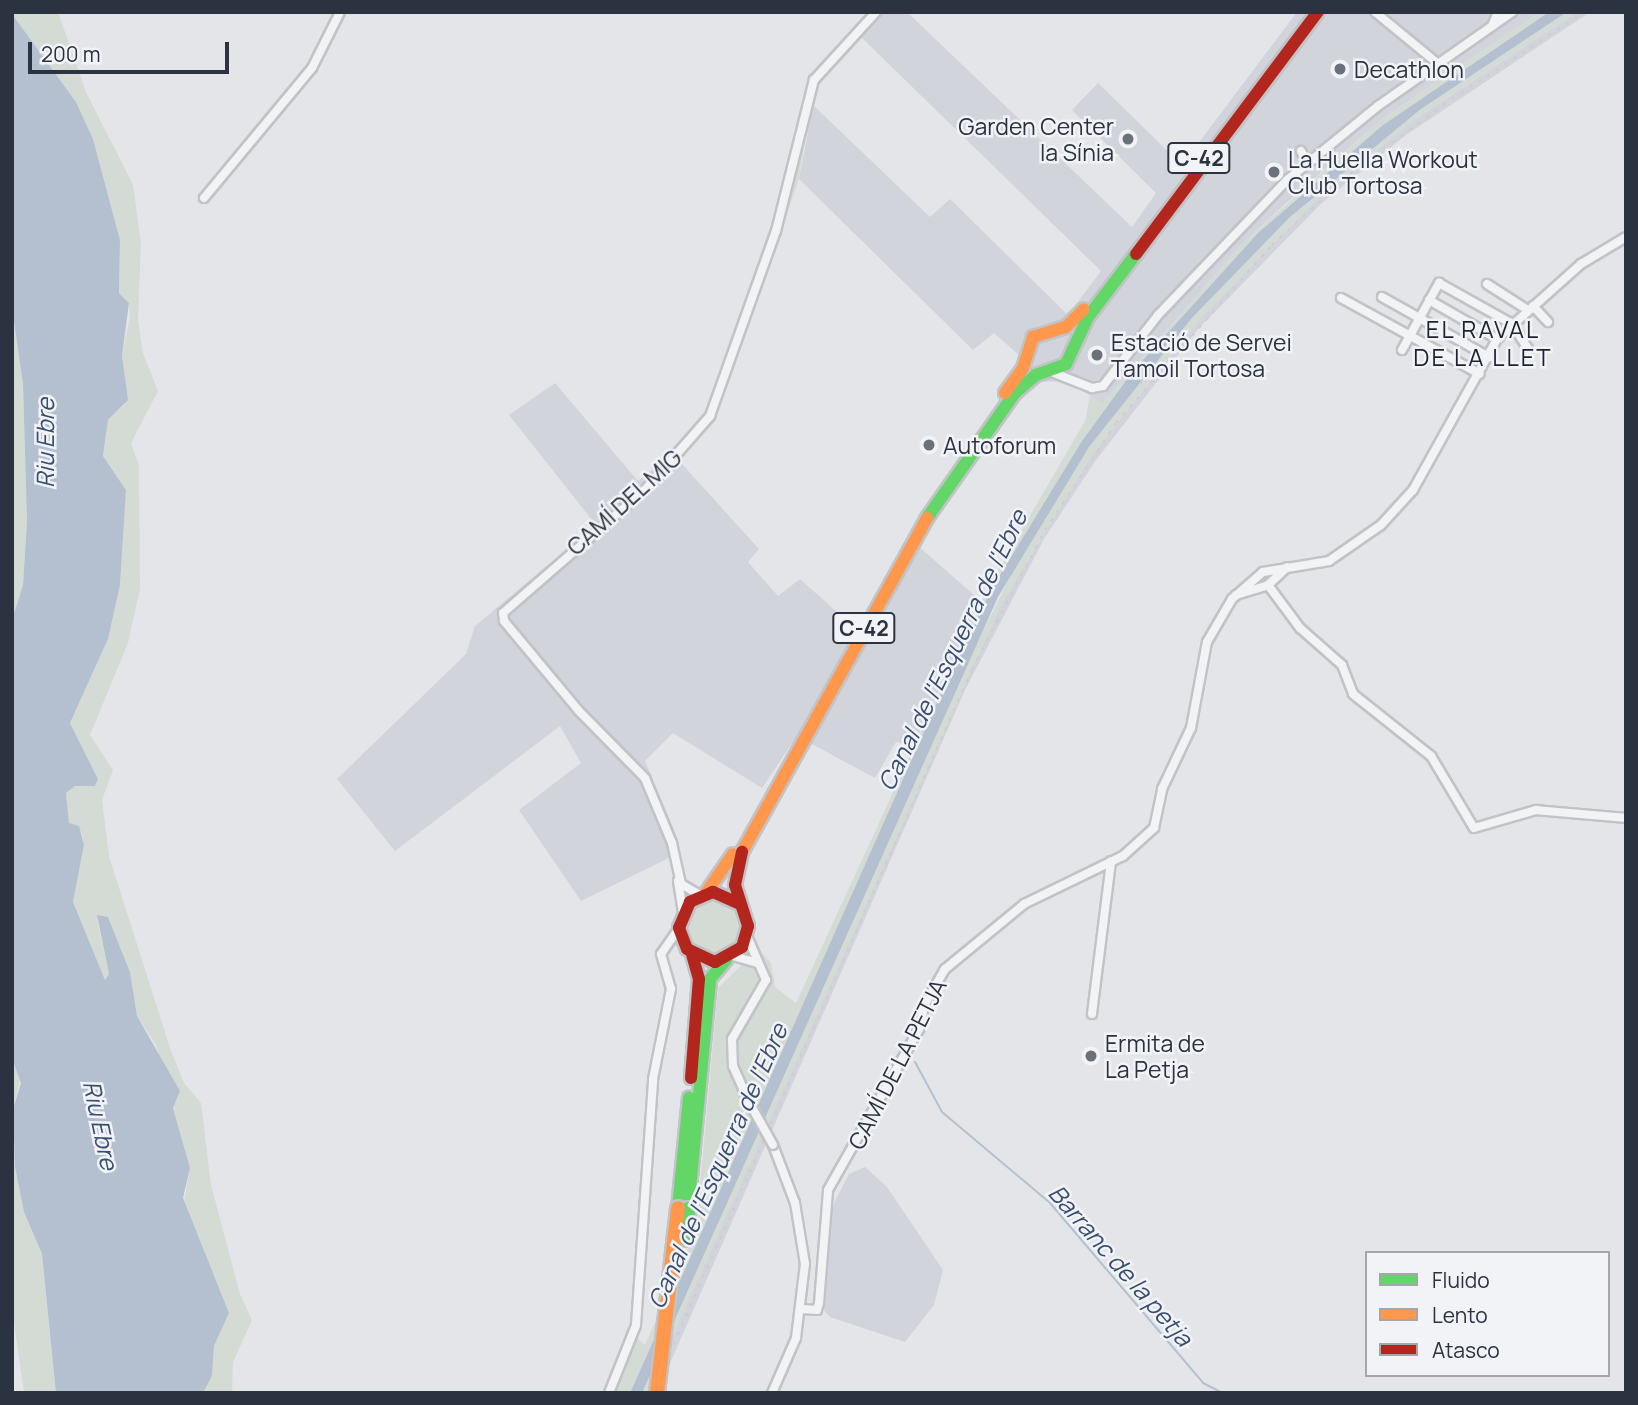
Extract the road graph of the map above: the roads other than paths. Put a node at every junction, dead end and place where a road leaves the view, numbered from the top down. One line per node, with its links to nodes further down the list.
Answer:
1 (340, 12): 10 (street)
2 (876, 12): 36 (street, CAMÍ DEL MIG)
3 (1308, 12): 20 (main road, C-42)
4 (1318, 12): 25 (main road, C-42)
5 (1375, 12): 9 (street)
6 (1498, 12): 8 (street)
7 (1512, 12): 8 (street)
8 (1492, 26): 9 (street)
9 (1437, 63): 30 (street)
10 (204, 198)
11 (1626, 237): 16 (street, CAMÍ DE LA PETJA)
12 (1487, 284): 16 (street)
13 (1382, 297): 17 (street)
14 (1341, 298): 21 (street)
15 (1429, 300): 17 (street); 19 (street); 22 (street)
16 (1530, 308): 18 (street); 19 (street, CAMÍ DE LA PETJA)
17 (1419, 318): 21 (street); 27 (street)
18 (1548, 322)
19 (1511, 324): 22 (street, CAMÍ DE LA PETJA); 23 (street)
20 (1053, 331): 25 (main road); 26 (main road, C-42)
21 (1410, 335): 24 (street); 29 (street)
22 (1497, 339): 27 (street, CAMÍ DE LA PETJA)
23 (1529, 349)
24 (1402, 350)
25 (1070, 353): 28 (main road, C-42); 30 (street)
26 (1027, 354): 28 (main road); 37 (main road, C-42)
27 (1489, 357): 29 (street, CAMÍ DE LA PETJA)
28 (1048, 373): 30 (street); 38 (main road, C-42)
29 (1479, 377): 31 (street, CAMÍ DE LA PETJA)
30 (1079, 379)
31 (1287, 567): 32 (street); 33 (street, CAMÍ DE LA PETJA)
32 (1268, 585): 33 (street); 34 (street)
33 (1235, 595): 35 (street, CAMÍ DE LA PETJA)
34 (1626, 818)
35 (1111, 861): 46 (street); 49 (street, CAMÍ DE LA PETJA)
36 (677, 871): 37 (street); 39 (street)
37 (703, 894): 38 (main road); 39 (main road, C-42)
38 (740, 904): 41 (main road, C-42)
39 (683, 911): 40 (main road)
40 (679, 928): 42 (main road); 43 (street)
41 (747, 936): 44 (main road); 45 (street)
42 (690, 952): 43 (street); 44 (main road); 47 (main road)
43 (661, 954): 51 (street)
44 (730, 958): 45 (street); 47 (main road)
45 (761, 965): 48 (street, bridge)
46 (1092, 1014)
47 (683, 1208): 52 (main road, bridge); 53 (main road, bridge)
48 (805, 1264): 49 (street); 50 (street)
49 (820, 1266): 50 (street, CAMÍ DE LA PETJA)
50 (802, 1309): 54 (street)
51 (609, 1393)
52 (657, 1393)
53 (667, 1393)
54 (772, 1393)

